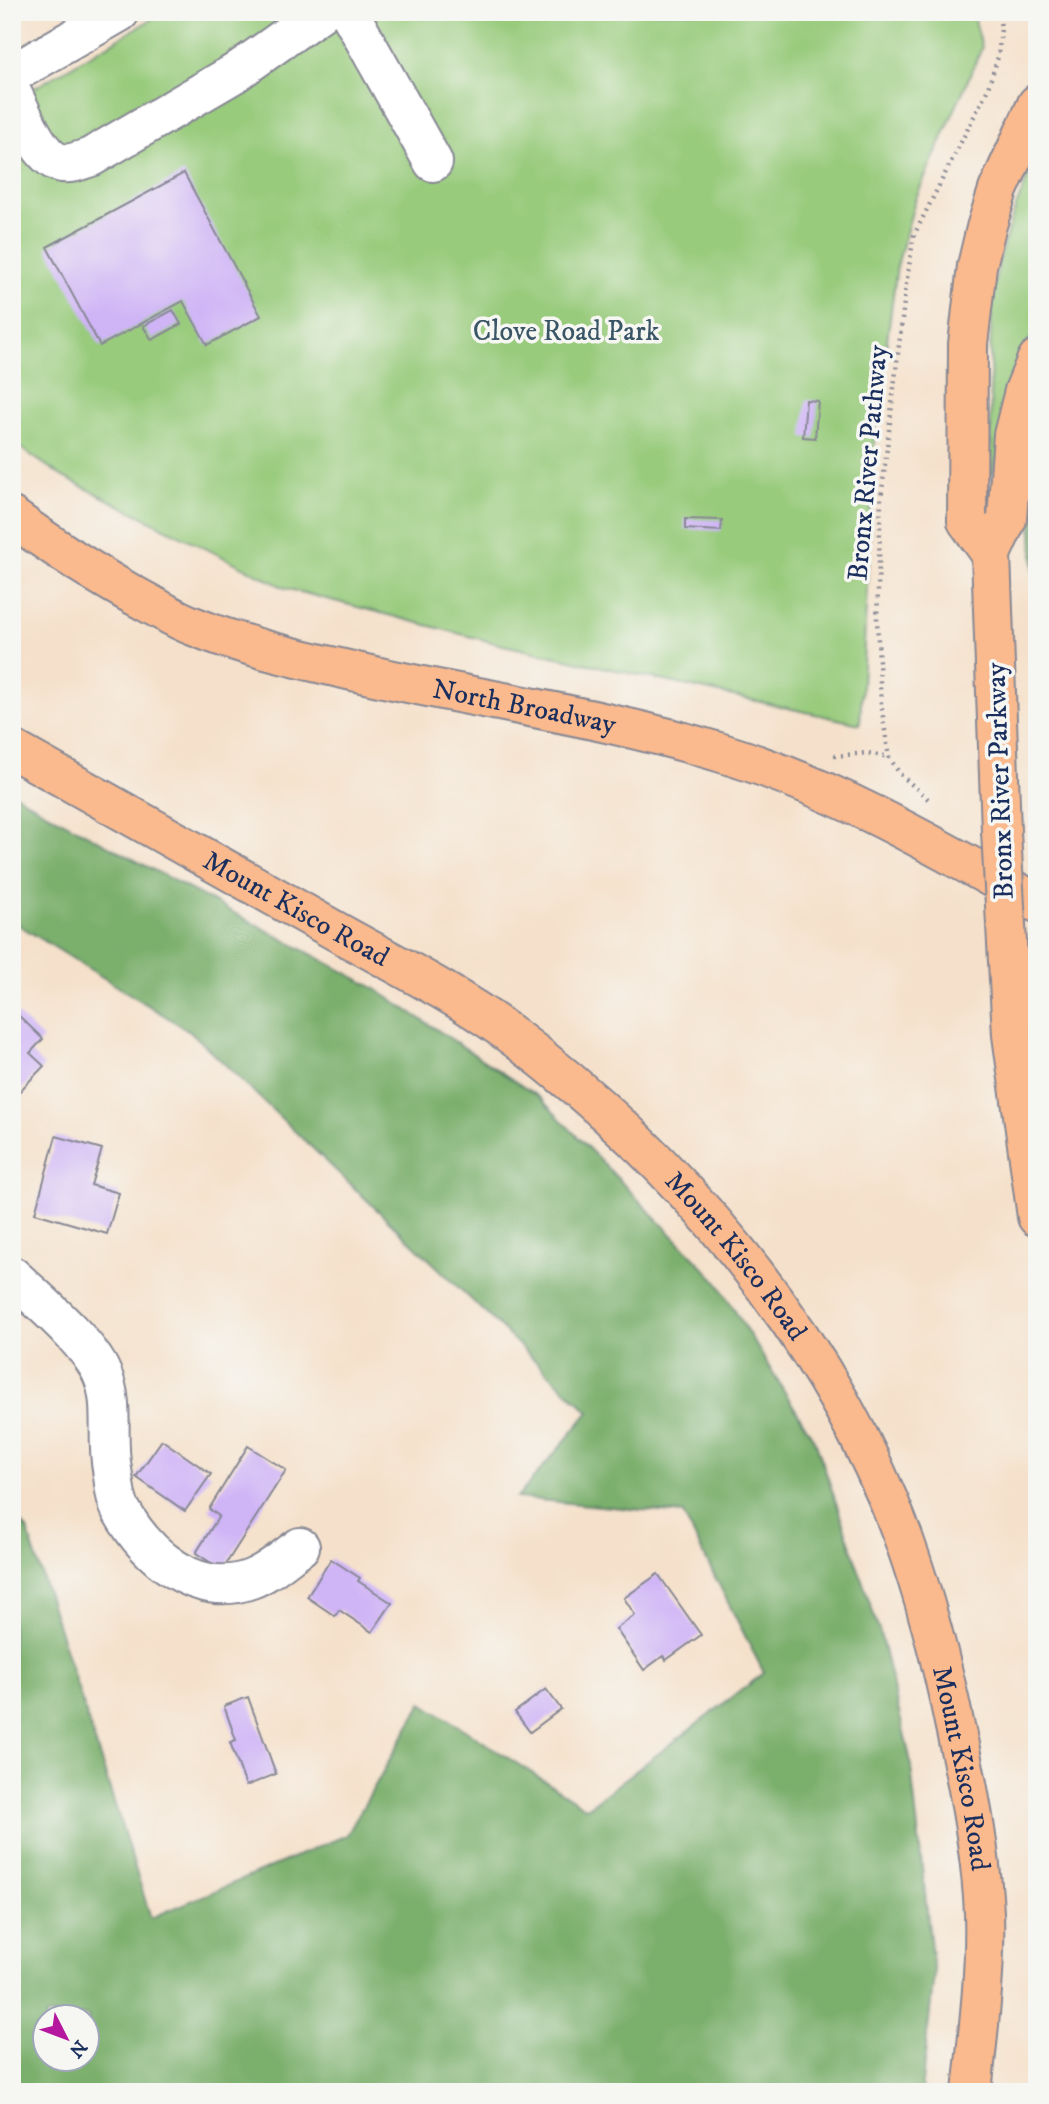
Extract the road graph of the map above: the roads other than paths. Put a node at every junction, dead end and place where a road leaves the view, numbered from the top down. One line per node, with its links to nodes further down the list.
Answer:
1 (120, 12): 4 (street)
2 (321, 12): 5 (street)
3 (349, 12): 7 (street)
4 (12, 74)
5 (12, 93)
6 (1037, 104): 10 (main road)
7 (433, 162)
8 (1037, 359): 10 (main road, Bronx River Parkway)
9 (12, 517): 12 (main road, North Broadway)
10 (991, 554): 13 (main road, Bronx River Parkway, bridge)
11 (12, 749): 16 (main road, Mount Kisco Road)
12 (1037, 903)
13 (1037, 1217)
14 (12, 1276): 15 (street)
15 (300, 1547)
16 (972, 2092)

